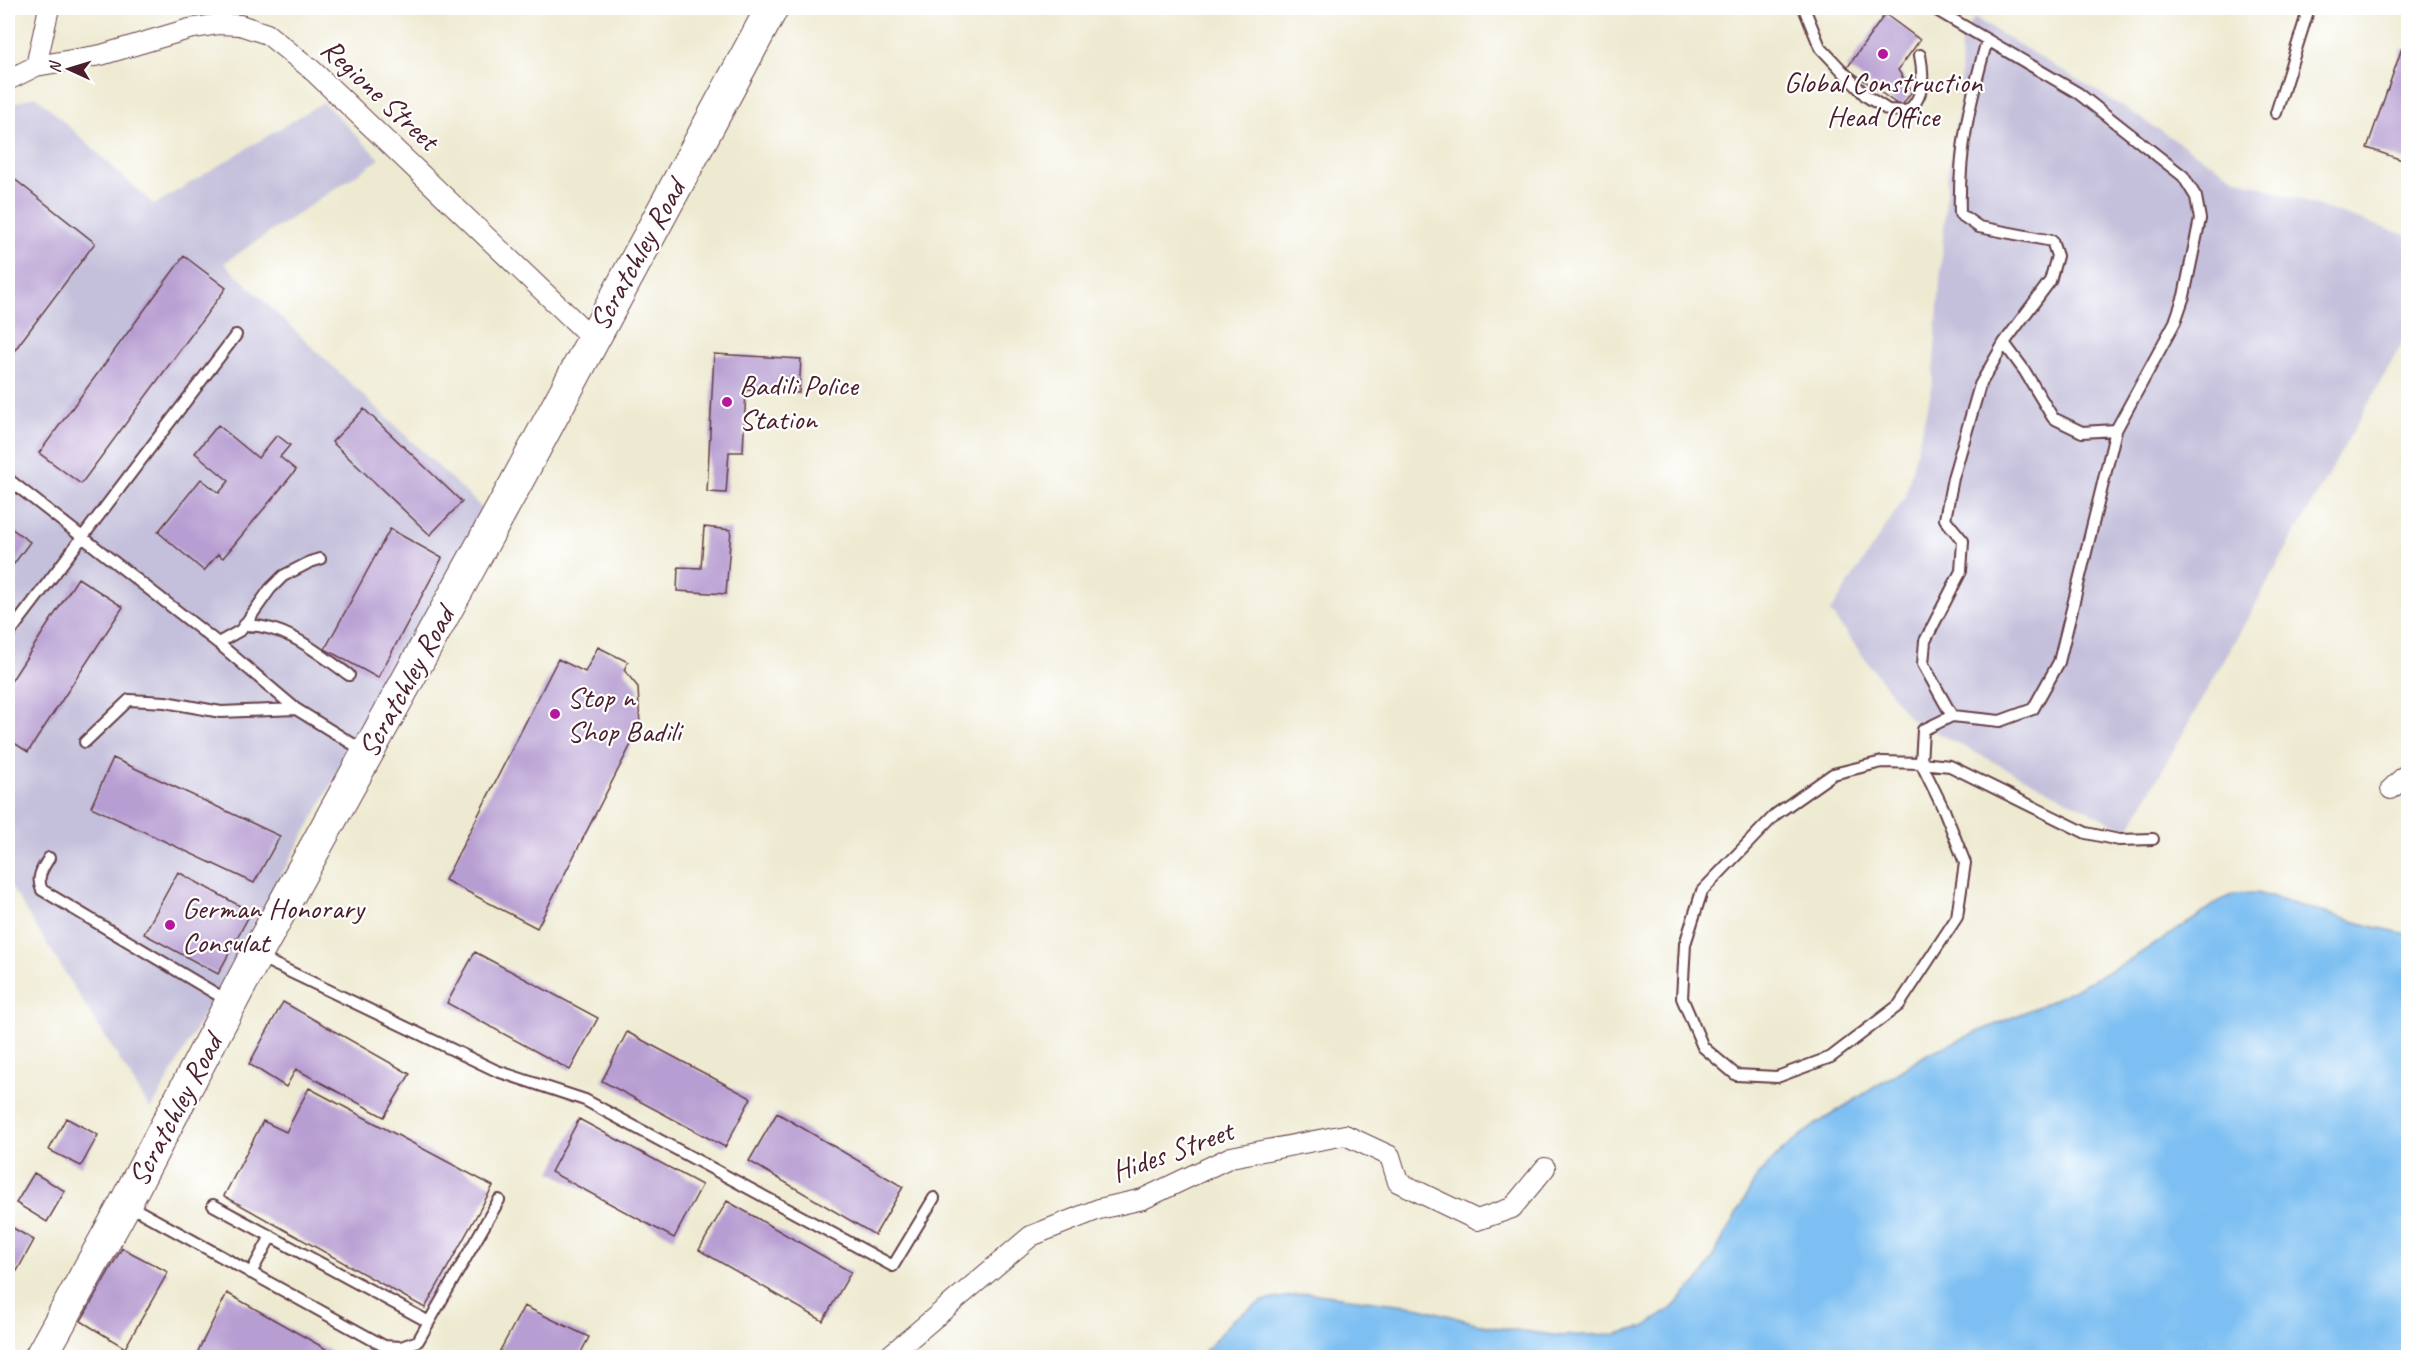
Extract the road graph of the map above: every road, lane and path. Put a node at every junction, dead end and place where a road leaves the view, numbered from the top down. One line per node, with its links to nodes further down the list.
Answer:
1 (49, 8): 8 (street)
2 (772, 8): 12 (main road, Scratchley Road)
3 (1803, 8): 7 (lane)
4 (1933, 8): 6 (lane)
5 (2309, 8): 10 (lane)
6 (1987, 40): 13 (lane); 14 (lane)
7 (1920, 55)
8 (36, 66): 9 (street, Regione Street); 12 (street, Regione Street)
9 (8, 80)
10 (2276, 113)
11 (236, 335): 16 (lane)
12 (592, 338): 25 (main road, Scratchley Road)
13 (2004, 343): 14 (lane); 23 (lane)
14 (2116, 430): 23 (lane)
15 (8, 479): 16 (lane)
16 (82, 538): 19 (lane); 20 (lane)
17 (320, 560): 18 (lane)
18 (245, 625): 20 (lane); 21 (lane)
19 (8, 635)
20 (218, 643): 22 (lane)
21 (349, 675)
22 (296, 709): 24 (lane); 25 (lane)
23 (1952, 716): 26 (lane)
24 (85, 742)
25 (367, 753): 31 (main road, Scratchley Road)
26 (1920, 763): 26 (lane); 29 (lane)
27 (2409, 773): 28 (street)
28 (2391, 789)
29 (2153, 839)
30 (49, 858): 32 (lane)
31 (256, 955): 32 (main road, Scratchley Road); 34 (lane)
32 (231, 1003): 36 (main road, Scratchley Road)
33 (1545, 1168): 42 (street, Hides Street)
34 (934, 1198)
35 (499, 1200): 40 (lane)
36 (125, 1204): 39 (lane); 41 (main road, Scratchley Road)
37 (213, 1205): 38 (lane)
38 (271, 1236): 39 (lane); 40 (lane)
39 (251, 1273): 40 (lane)
40 (429, 1322)
41 (40, 1358)
42 (887, 1358)

